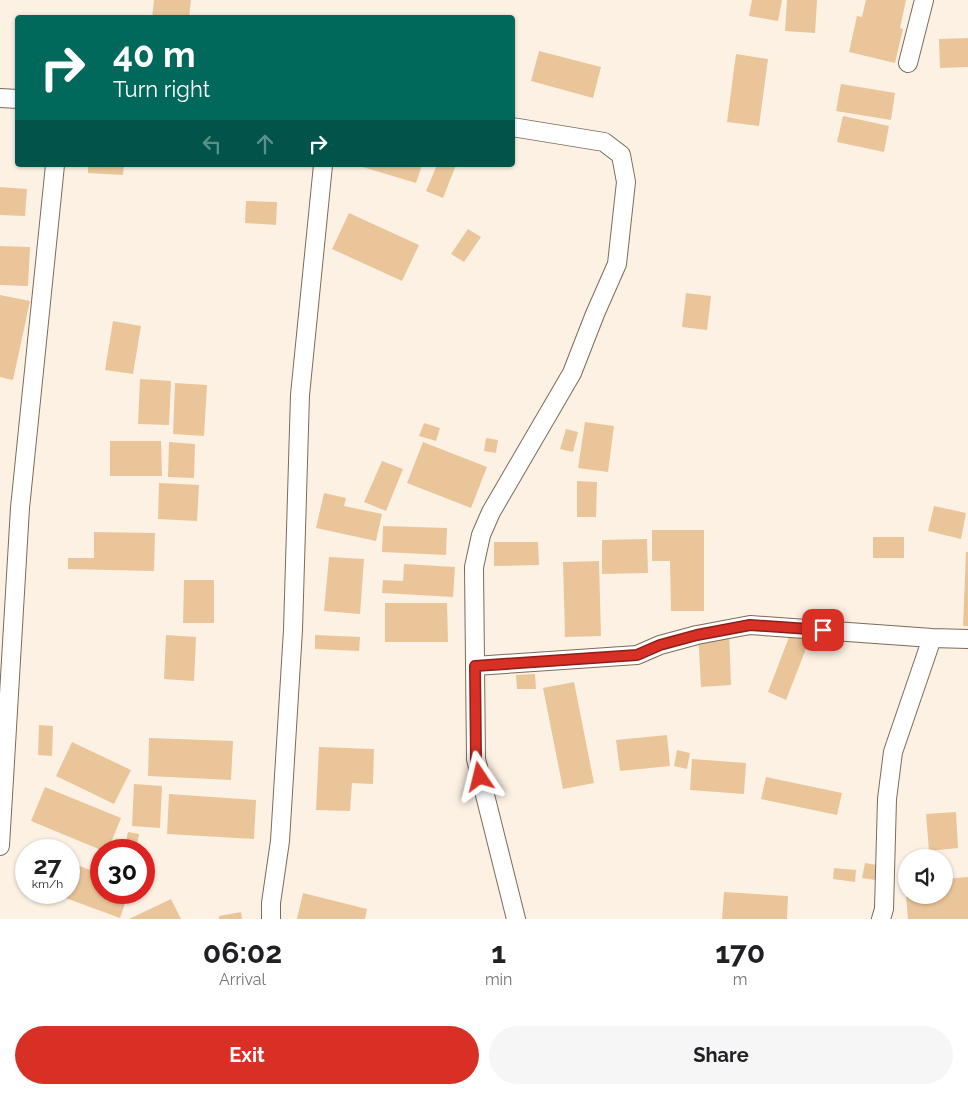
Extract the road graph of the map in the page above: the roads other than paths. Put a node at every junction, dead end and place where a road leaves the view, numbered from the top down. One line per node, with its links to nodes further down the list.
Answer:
1 (924, 0): 2 (street)
2 (908, 63)
3 (0, 98): 4 (street)
4 (15, 99)
5 (515, 127): 10 (street)
6 (56, 167): 11 (street)
7 (324, 167): 12 (street)
8 (932, 638): 9 (street); 10 (street); 14 (street)
9 (968, 639)
10 (475, 666): 13 (street)
11 (0, 846)
12 (271, 919)
13 (516, 919)
14 (881, 919)

